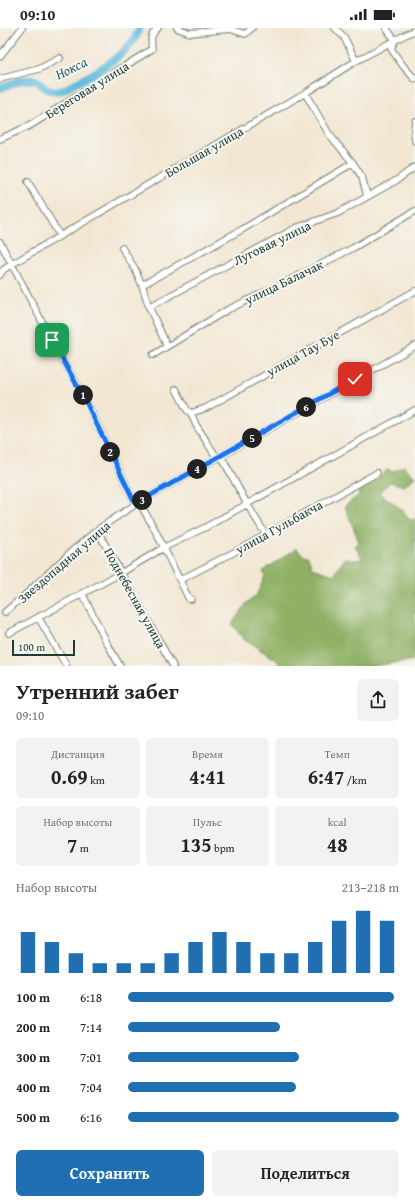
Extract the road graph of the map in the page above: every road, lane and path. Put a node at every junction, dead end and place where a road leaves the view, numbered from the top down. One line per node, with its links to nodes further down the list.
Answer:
1 (22, 28): 9 (street)
2 (158, 28): 16 (street, Береговая улица)
3 (177, 28): 4 (street)
4 (252, 28)
5 (335, 28): 11 (street)
6 (386, 28): 8 (street)
7 (415, 30): 8 (street, Большая улица)
8 (395, 40): 11 (street, Большая улица); 13 (street)
9 (0, 56)
10 (60, 58): 12 (street)
11 (356, 62): 14 (street, Большая улица)
12 (1, 78)
13 (415, 79)
14 (305, 93): 18 (street); 23 (street, Большая улица)
15 (415, 121): 17 (street)
16 (0, 139)
17 (415, 141)
18 (353, 163): 21 (street); 28 (street, Луговая улица)
19 (415, 167): 21 (street, Луговая улица)
20 (28, 182): 23 (street)
21 (367, 196): 30 (street, Луговая улица)
22 (415, 211): 31 (street, улица Балачак)
23 (60, 236): 26 (street, Большая улица)
24 (0, 242): 26 (street)
25 (122, 248): 28 (street)
26 (12, 264): 27 (street, Большая улица); 39 (street)
27 (0, 275)
28 (142, 285): 30 (street)
29 (415, 291): 36 (street, улица Тау Буе)
30 (149, 307): 31 (street)
31 (167, 346): 33 (street, улица Балачак)
32 (415, 346): 37 (street, Звездопадная улица)
33 (153, 355)
34 (176, 389): 36 (street)
35 (415, 410): 40 (street)
36 (190, 413): 37 (street)
37 (219, 457): 39 (street, Звездопадная улица); 40 (street)
38 (377, 473): 42 (street, улица Гульбакча)
39 (139, 502): 41 (street, Звездопадная улица); 43 (street)
40 (247, 504): 42 (street); 43 (street)
41 (97, 530): 44 (street, Поднебесная улица); 48 (street, Звездопадная улица)
42 (266, 535): 45 (street, улица Гульбакча)
43 (163, 548): 44 (street); 45 (street)
44 (121, 573): 46 (street); 53 (street, Поднебесная улица)
45 (180, 580): 47 (street)
46 (82, 593): 49 (street); 52 (street)
47 (192, 599)
48 (5, 612)
49 (38, 617): 50 (street); 51 (street)
50 (9, 633)
51 (66, 665)
52 (120, 666)
53 (173, 666)

